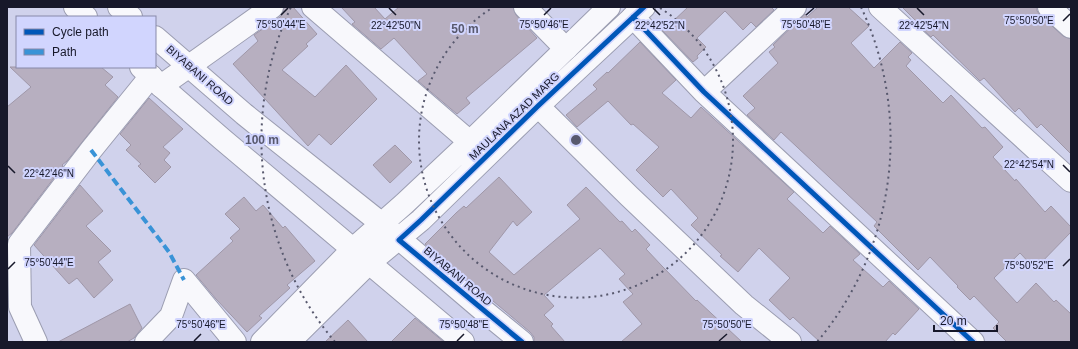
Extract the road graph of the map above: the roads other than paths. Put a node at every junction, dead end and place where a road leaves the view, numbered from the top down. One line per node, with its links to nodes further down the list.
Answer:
1 (75, 7): 11 (street)
2 (119, 7): 12 (street)
3 (272, 7): 16 (street)
4 (313, 7): 20 (street)
5 (525, 7): 15 (street)
6 (609, 7): 15 (street, MAULANA AZAD MARG)
7 (795, 7): 18 (street)
8 (880, 7): 21 (street)
9 (1049, 7): 13 (street)
10 (638, 12): 18 (street); 19 (street, MAULANA AZAD MARG)
11 (85, 16)
12 (130, 16)
13 (1071, 28)
14 (156, 38): 16 (street, BIYABANI ROAD)
15 (566, 48): 20 (street, MAULANA AZAD MARG)
16 (189, 66): 17 (street); 22 (street, BIYABANI ROAD)
17 (151, 76): 24 (street); 26 (street)
18 (704, 92): 35 (street)
19 (538, 106): 23 (street, MAULANA AZAD MARG); 34 (street)
20 (470, 142): 22 (street, MAULANA AZAD MARG)
21 (1071, 181)
22 (382, 224): 23 (street, BIYABANI ROAD); 24 (street, MAULANA AZAD MARG)
23 (399, 240): 25 (street, MAULANA AZAD MARG); 33 (street, BIYABANI ROAD)
24 (353, 249): 25 (street); 31 (street, MAULANA AZAD MARG)
25 (369, 263): 27 (street); 32 (street, MAULANA AZAD MARG)
26 (14, 309): 28 (street)
27 (460, 341)
28 (36, 342)
29 (146, 342): 30 (street)
30 (235, 342)
31 (262, 342)
32 (289, 342)
33 (522, 342)
34 (790, 342)
35 (973, 342)

